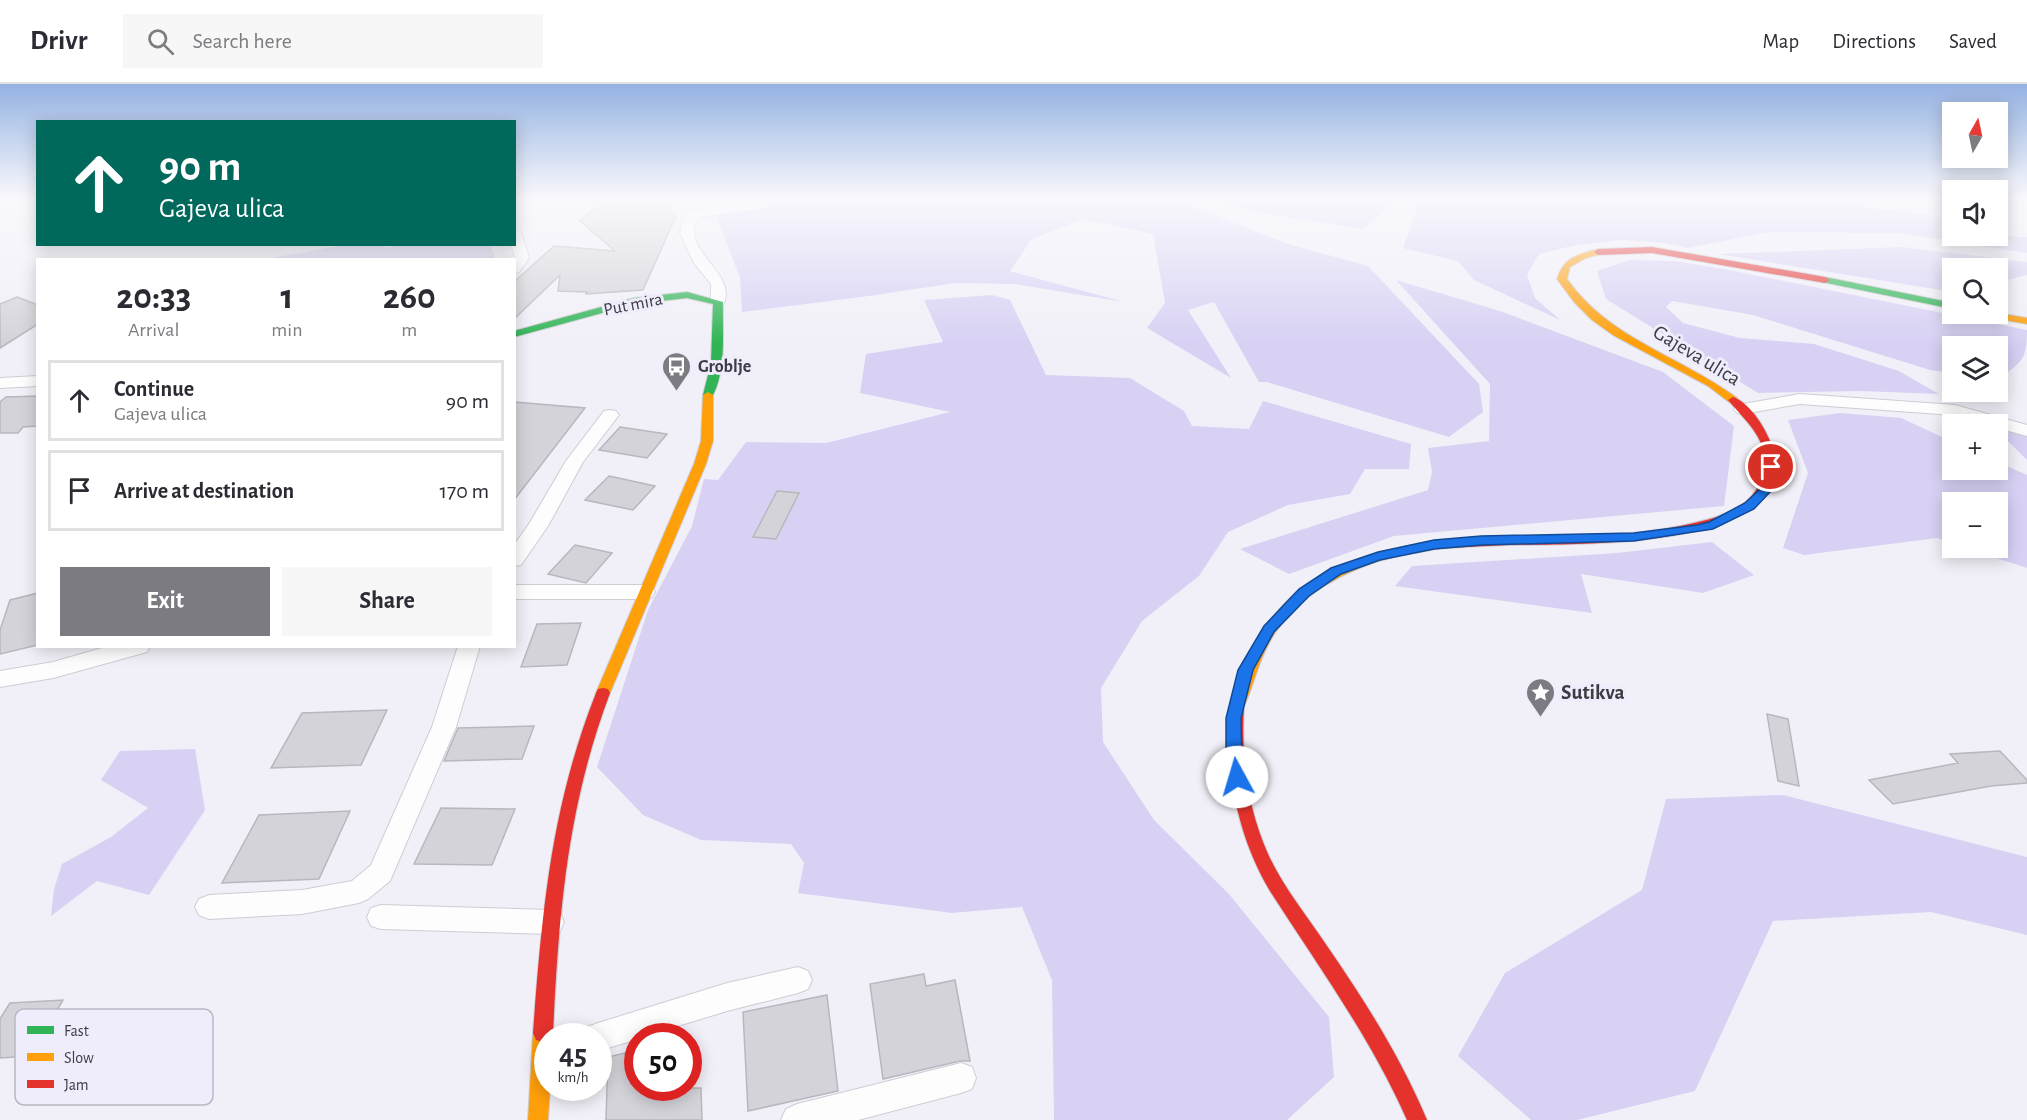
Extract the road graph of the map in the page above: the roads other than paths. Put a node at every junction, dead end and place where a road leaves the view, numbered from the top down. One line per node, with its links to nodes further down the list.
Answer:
1 (518, 246): 3 (street)
2 (693, 246): 4 (street)
3 (516, 266)
4 (718, 302): 8 (main road, Put mira); 16 (main road)
5 (1942, 304): 11 (main road, Gajeva ulica)
6 (2008, 318): 7 (main road)
7 (2027, 321)
8 (516, 333)
9 (36, 381): 10 (street)
10 (0, 382)
11 (1743, 409): 13 (street); 30 (main road, Gajeva ulica)
12 (610, 415): 14 (street)
13 (2027, 431)
14 (516, 557)
15 (516, 592): 16 (street)
16 (645, 592): 22 (main road)
17 (132, 648): 19 (street)
18 (468, 648): 20 (street)
19 (0, 680)
20 (209, 907)
21 (381, 917): 22 (street)
22 (550, 922): 24 (main road)
23 (798, 980): 25 (street)
24 (546, 1023)
25 (612, 1033)
26 (962, 1078): 29 (street)
27 (540, 1101): 28 (main road)
28 (538, 1120)
29 (797, 1120)
30 (1416, 1120)

